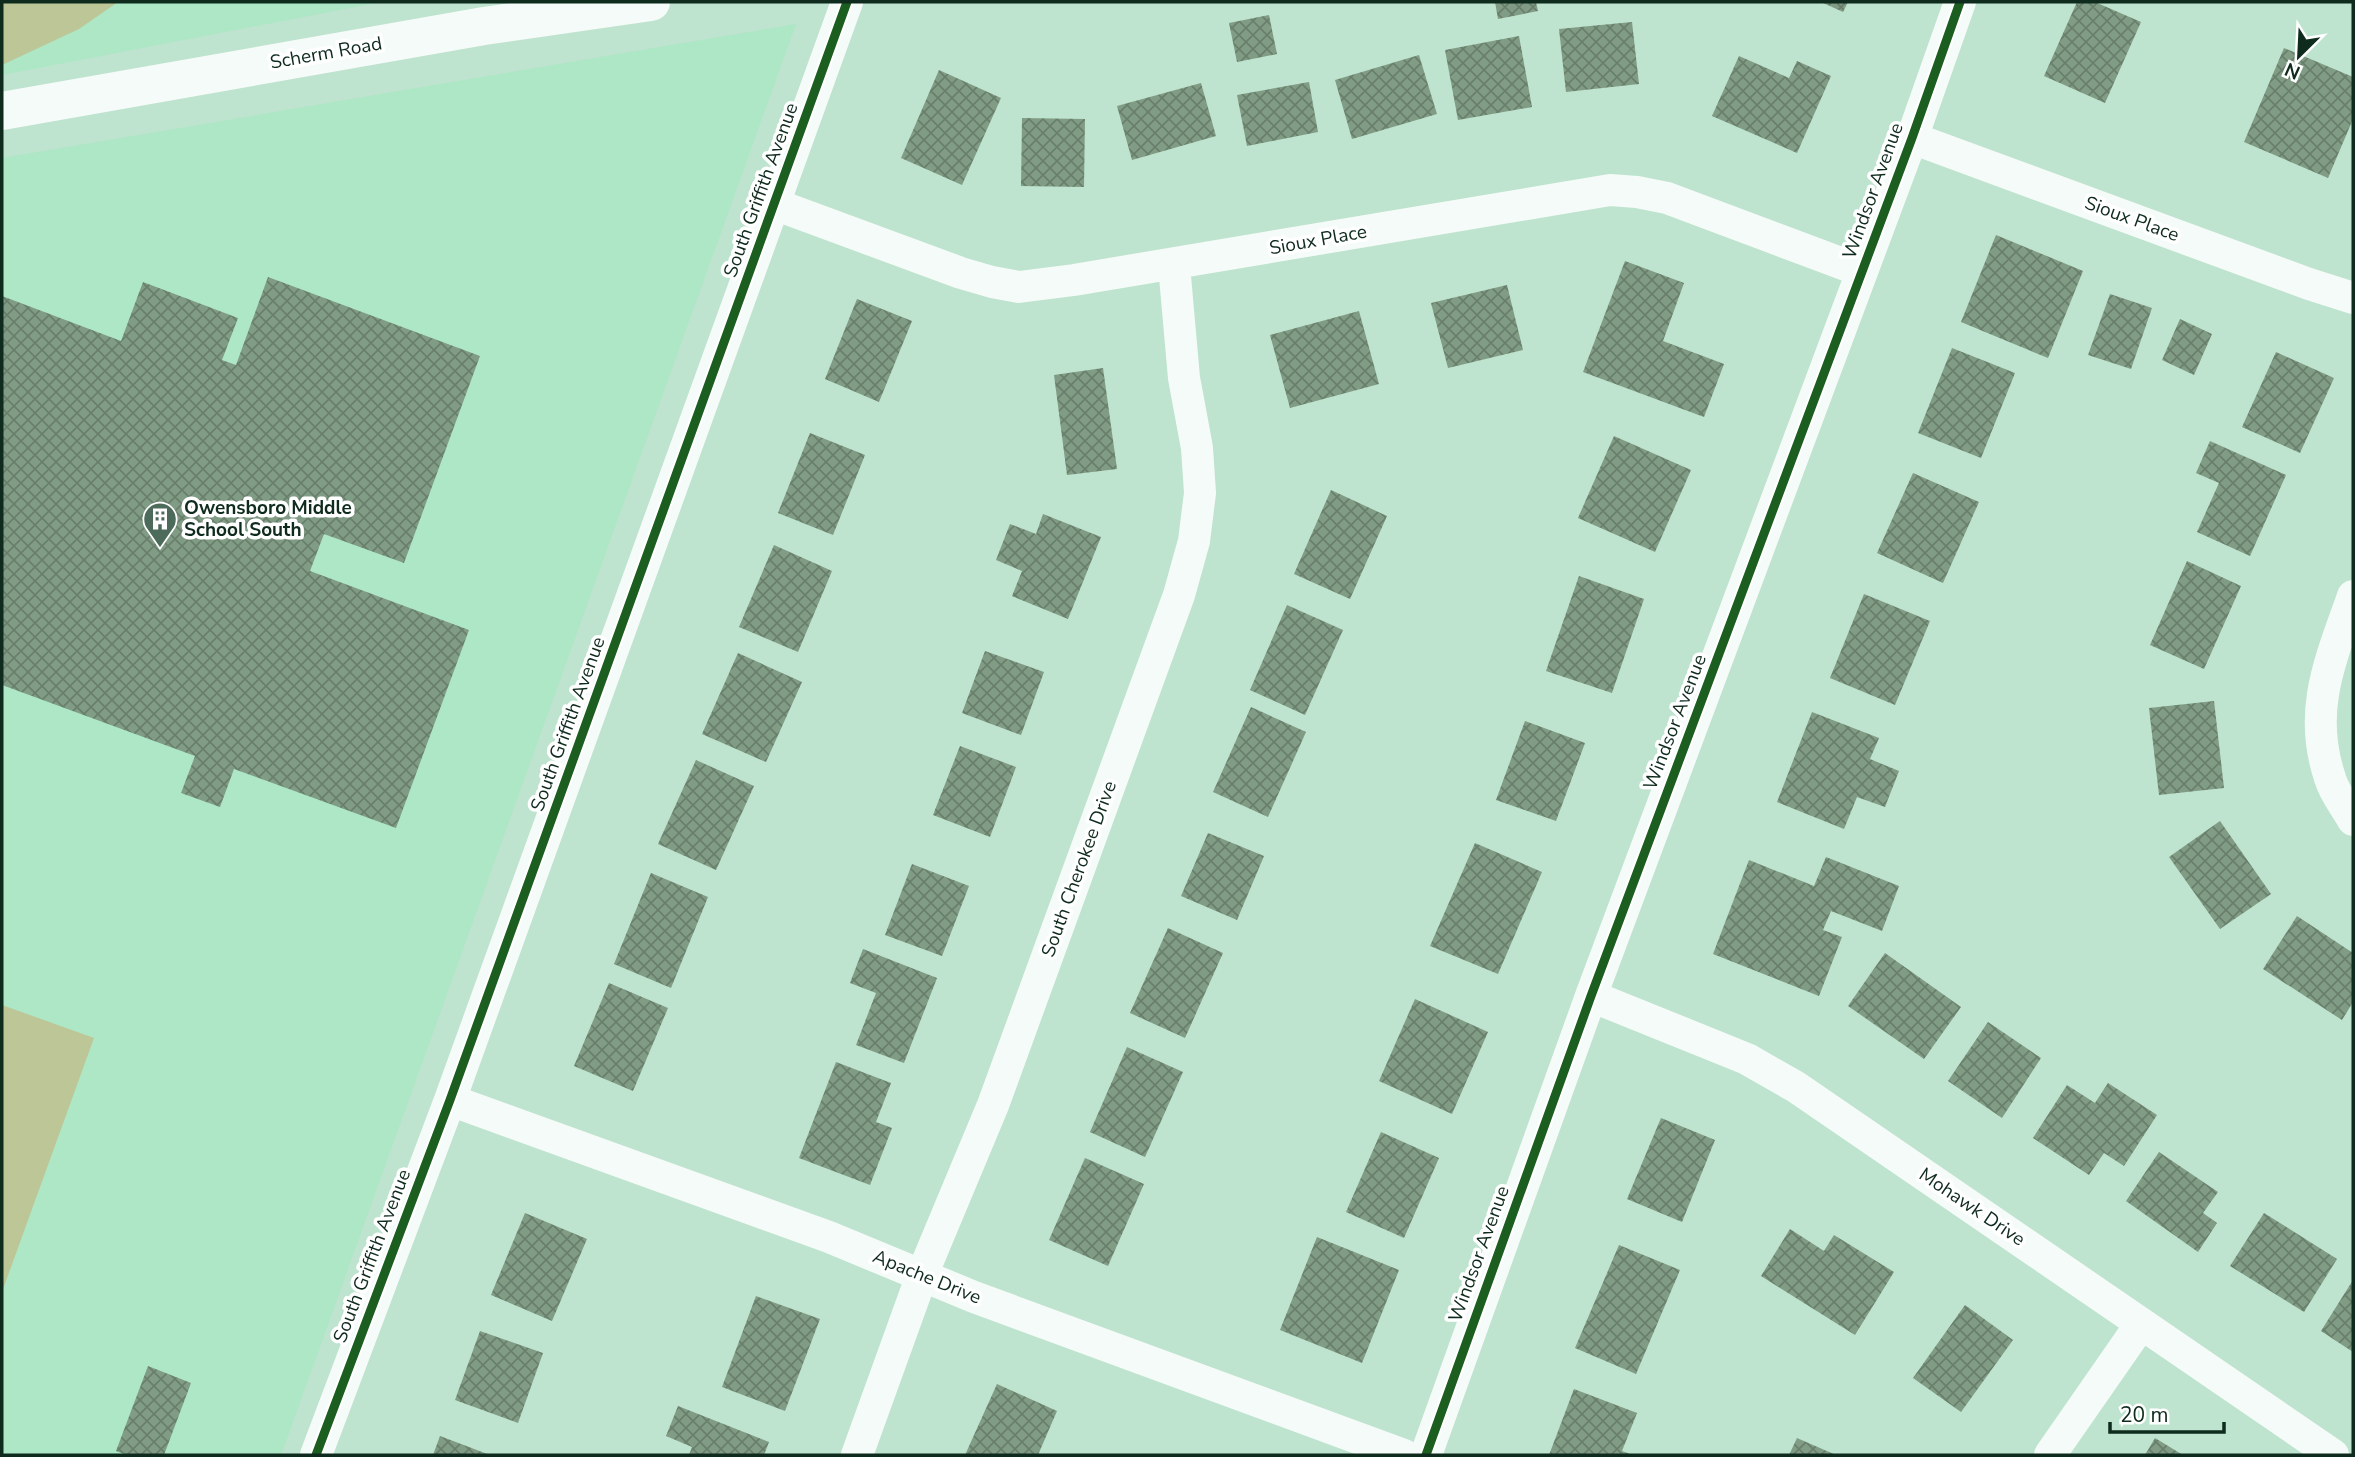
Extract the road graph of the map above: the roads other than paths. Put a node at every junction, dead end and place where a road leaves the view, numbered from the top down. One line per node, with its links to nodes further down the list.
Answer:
1 (651, 2): 4 (street, Scherm Road)
2 (847, 2): 6 (street, South Griffith Avenue)
3 (1960, 2): 5 (street, Windsor Avenue)
4 (2, 111)
5 (1912, 138): 8 (street, Windsor Avenue); 9 (street, Sioux Place)
6 (775, 204): 7 (street, Sioux Place); 13 (street, South Griffith Avenue)
7 (1174, 265): 8 (street, Sioux Place); 14 (street, South Cherokee Drive)
8 (1862, 271): 12 (street, Windsor Avenue)
9 (2353, 298)
10 (2353, 596): 11 (street)
11 (2353, 820)
12 (1591, 996): 15 (street, Mohawk Drive); 19 (street, Windsor Avenue)
13 (450, 1100): 14 (street, Apache Drive); 16 (street, South Griffith Avenue)
14 (922, 1275): 17 (street, South Cherokee Drive); 18 (street, Apache Drive)
15 (2141, 1324): 20 (street); 21 (street, Mohawk Drive)
16 (316, 1455)
17 (857, 1455)
18 (1404, 1455)
19 (1426, 1455)
20 (2050, 1455)
21 (2333, 1455)

